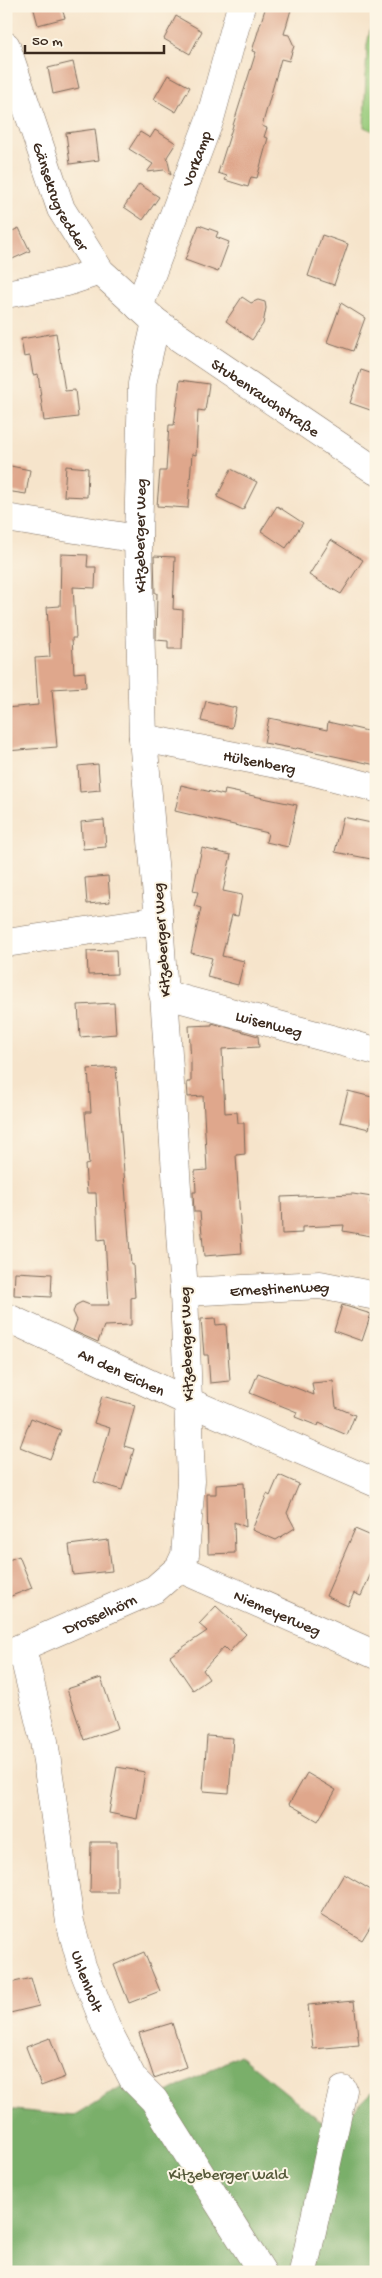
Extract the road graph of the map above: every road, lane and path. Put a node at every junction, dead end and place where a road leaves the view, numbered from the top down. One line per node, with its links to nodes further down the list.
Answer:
1 (240, 6): 5 (street, Vorkamp)
2 (6, 46): 3 (street, Gänsekrugredder)
3 (100, 271): 4 (street); 5 (street, Gänsekrugredder)
4 (6, 294)
5 (147, 315): 6 (street, Stubenrauchstraße); 8 (street, Kitzeberger Weg)
6 (376, 472)
7 (6, 518): 8 (street)
8 (138, 540): 9 (street, Kitzeberger Weg)
9 (143, 738): 10 (street, Hülsenberg); 11 (street, Kitzeberger Weg)
10 (376, 788)
11 (159, 920): 12 (street); 13 (street, Kitzeberger Weg)
12 (6, 943)
13 (163, 994): 14 (street, Luisenweg); 15 (street, Kitzeberger Weg)
14 (376, 1051)
15 (184, 1292): 16 (street, Ernestinenweg); 18 (street, Kitzeberger Weg)
16 (376, 1296)
17 (6, 1317): 18 (street, An den Eichen)
18 (187, 1401): 19 (street, An den Eichen); 20 (street, Kitzeberger Weg)
19 (376, 1482)
20 (182, 1563): 21 (street, Drosselhörn); 22 (street, Niemeyerweg)
21 (14, 1651): 24 (street, Uhlenholt)
22 (376, 1655)
23 (343, 2090): 25 (street)
24 (262, 2272)
25 (304, 2272)

